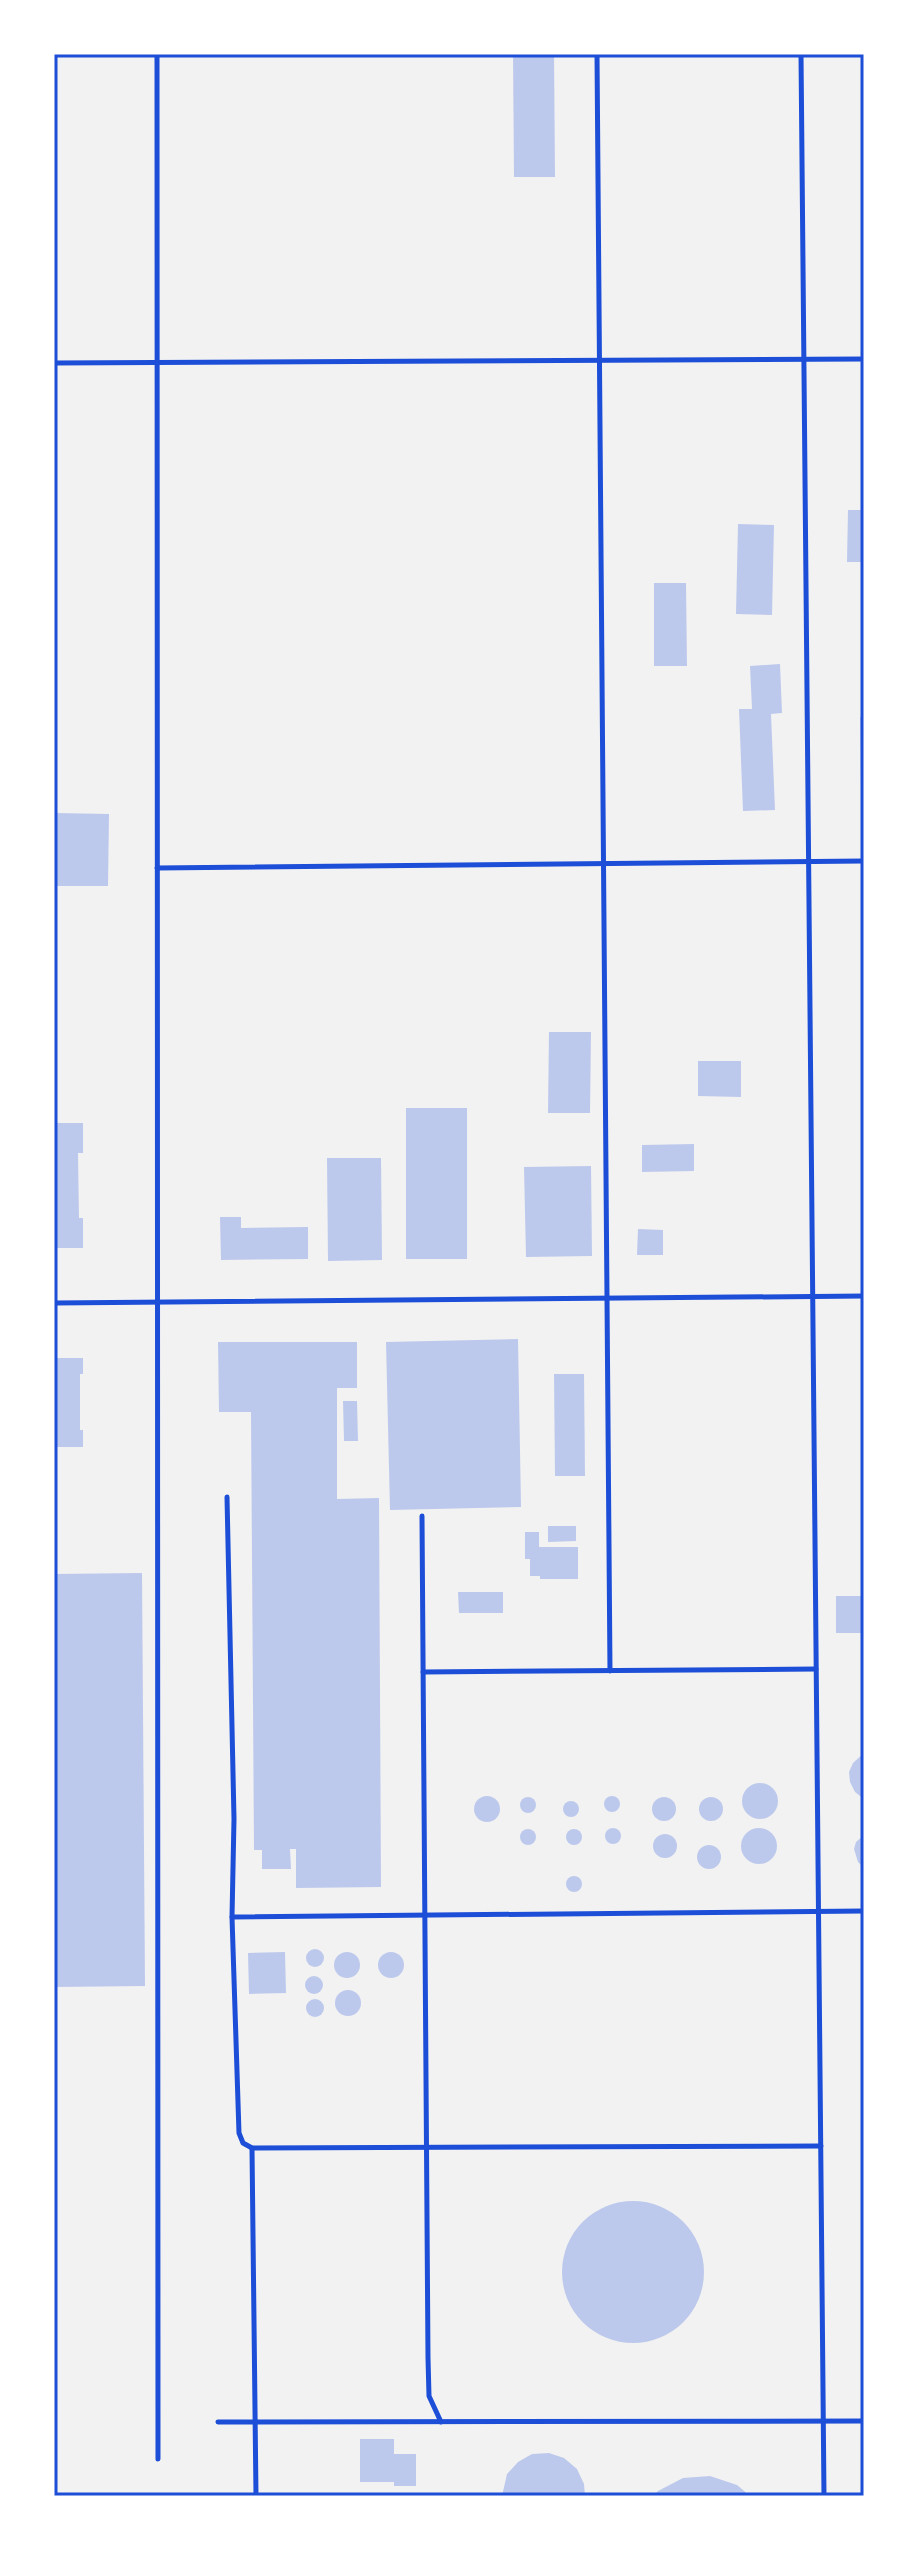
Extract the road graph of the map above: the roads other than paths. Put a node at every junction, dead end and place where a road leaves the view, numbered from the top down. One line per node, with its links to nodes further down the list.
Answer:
1 (157, 54): 8 (lane)
2 (597, 54): 6 (lane)
3 (801, 54): 4 (lane)
4 (804, 359): 5 (lane); 6 (lane); 9 (lane)
5 (864, 359)
6 (600, 360): 8 (lane); 11 (lane)
7 (54, 363): 8 (lane)
8 (157, 363): 12 (lane)
9 (809, 861): 10 (lane); 11 (lane); 14 (lane)
10 (864, 861)
11 (604, 863): 12 (lane); 15 (lane)
12 (157, 868): 16 (lane)
13 (864, 1296): 14 (lane)
14 (813, 1297): 15 (lane); 20 (lane)
15 (607, 1299): 16 (lane); 21 (lane)
16 (157, 1302): 17 (lane); 35 (lane)
17 (54, 1303)
18 (227, 1497): 26 (lane)
19 (422, 1516): 22 (lane)
20 (816, 1669): 21 (lane); 24 (lane)
21 (610, 1671): 22 (lane)
22 (423, 1672): 25 (lane)
23 (864, 1911): 24 (lane)
24 (819, 1912): 25 (lane); 27 (lane)
25 (423, 1915): 26 (lane); 28 (lane)
26 (232, 1917): 29 (lane)
27 (821, 2146): 28 (lane); 30 (lane)
28 (426, 2147): 29 (lane); 34 (lane)
29 (252, 2148): 33 (lane)
30 (824, 2421): 31 (lane); 34 (lane); 37 (lane)
31 (864, 2421)
32 (218, 2422): 33 (lane)
33 (255, 2422): 34 (lane); 36 (lane)
34 (441, 2422)
35 (158, 2459)
36 (256, 2496)
37 (824, 2496)

